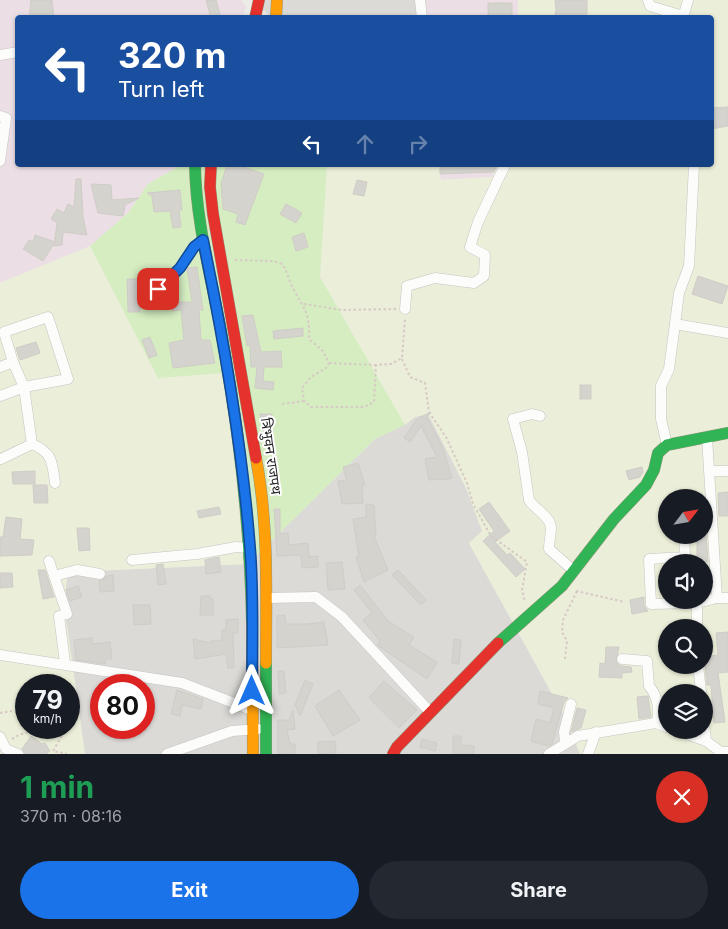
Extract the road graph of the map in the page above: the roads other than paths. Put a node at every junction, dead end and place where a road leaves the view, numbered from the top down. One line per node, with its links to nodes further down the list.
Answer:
1 (259, 0): 6 (main road)
2 (277, 0): 7 (main road)
3 (420, 0): 8 (street)
4 (648, 0): 9 (street)
5 (688, 0): 10 (street)
6 (256, 15)
7 (276, 15)
8 (422, 15)
9 (677, 15)
10 (684, 15)
11 (15, 52): 12 (street)
12 (0, 55)
13 (0, 116): 14 (street)
14 (0, 161)
15 (194, 167): 20 (main road)
16 (211, 167): 19 (main road, त्रिभुवन राजपथ)
17 (504, 167): 22 (street)
18 (694, 167): 23 (street)
19 (218, 238): 20 (lane); 45 (main road, त्रिभुवन राजपथ)
20 (203, 240): 21 (lane); 38 (main road)
21 (147, 299)
22 (405, 309)
23 (675, 324): 24 (street); 33 (street)
24 (728, 333)
25 (13, 362): 26 (street); 27 (street); 27 (street)
26 (0, 367)
27 (24, 387): 28 (street); 32 (street)
28 (0, 396)
29 (540, 416): 42 (street)
30 (728, 433): 31 (main road)
31 (707, 437): 33 (main road); 35 (street)
32 (32, 444): 34 (street); 37 (street)
33 (667, 445): 42 (main road)
34 (0, 462)
35 (710, 471): 36 (street); 46 (street)
36 (728, 471)
37 (55, 483)
38 (250, 548): 40 (street); 55 (main road)
39 (658, 558): 49 (street)
40 (132, 560)
41 (49, 561): 44 (street)
42 (574, 571): 56 (main road)
43 (100, 574): 44 (street)
44 (54, 576): 52 (street)
45 (267, 598): 56 (street); 59 (main road, त्रिभुवन राजपथ)
46 (717, 598): 47 (street); 48 (street)
47 (728, 598)
48 (713, 599)
49 (658, 604)
50 (1, 657): 52 (street)
51 (622, 659): 54 (street)
52 (65, 663): 55 (street)
53 (571, 704): 64 (street)
54 (658, 708)
55 (252, 710): 58 (main road)
56 (430, 712): 70 (main road)
57 (658, 725): 60 (street)
58 (252, 729): 59 (street); 67 (street); 68 (main road)
59 (266, 730): 69 (main road, त्रिभुवन राजपथ)
60 (596, 732): 64 (street); 72 (street)
61 (701, 739): 63 (street)
62 (2, 741): 66 (street)
63 (706, 741): 65 (street)
64 (565, 742): 71 (street)
65 (728, 752)
66 (18, 754)
67 (167, 754)
68 (253, 754)
69 (266, 754)
70 (393, 754)
71 (549, 754)
72 (588, 754)

